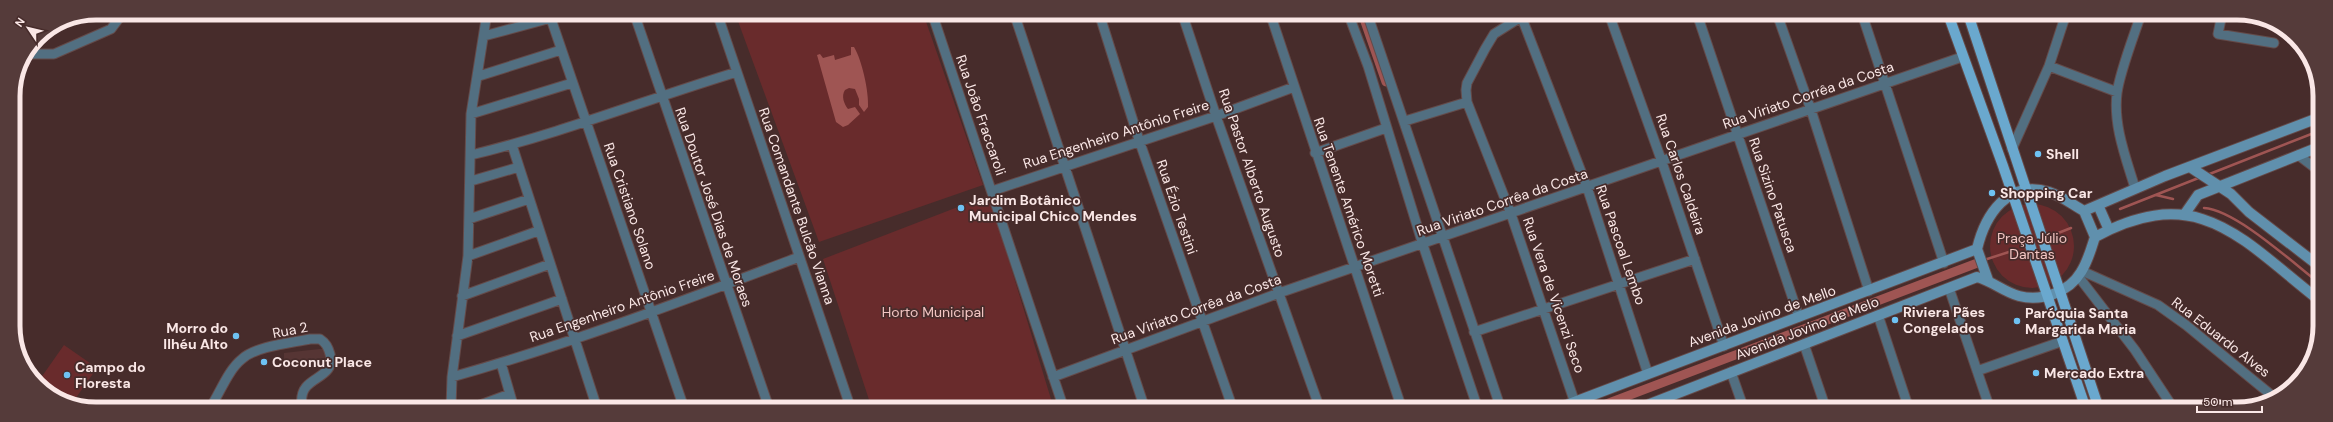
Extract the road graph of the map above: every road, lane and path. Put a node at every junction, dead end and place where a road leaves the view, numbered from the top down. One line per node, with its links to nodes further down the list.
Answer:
1 (118, 20): 28 (street)
2 (486, 20): 25 (street)
3 (537, 20): 25 (street)
4 (551, 20): 27 (street, Rua Cristiano Solano)
5 (636, 20): 37 (street, Rua Doutor José Dias de Moraes)
6 (720, 20): 31 (street, Rua Comandante Bulcão Vianna)
7 (934, 20): 64 (street, Rua João Fraccaroli)
8 (1016, 20): 55 (street)
9 (1101, 20): 47 (street, Rua Ézio Testini)
10 (1184, 20): 41 (street, Rua Pastor Alberto Augusto)
11 (1271, 20): 35 (street, Rua Tenente Américo Moretti)
12 (1351, 20): 45 (street)
13 (1369, 20): 43 (street)
14 (1513, 20): 38 (street)
15 (1522, 20): 61 (street, Rua Pascoal Lembo)
16 (1610, 20): 54 (street, Rua Carlos Caldeira)
17 (1699, 20): 46 (street, Rua Sizino Patusca)
18 (1779, 20): 39 (street)
19 (1864, 20): 34 (street)
20 (1950, 20): 29 (main road)
21 (1970, 20): 49 (main road)
22 (2064, 20): 30 (street)
23 (2139, 20): 36 (street)
24 (2221, 20): 26 (street)
25 (484, 36): 32 (street)
26 (2274, 43)
27 (561, 50): 32 (street); 33 (street, Rua Cristiano Solano)
28 (33, 54)
29 (1962, 57): 34 (street, Rua Viriato Corrêa da Costa); 65 (main road)
30 (2048, 66): 36 (street); 49 (street)
31 (737, 72): 37 (street); 79 (street, Rua Comandante Bulcão Vianna)
32 (478, 76): 40 (street)
33 (572, 83): 40 (street); 44 (street, Rua Cristiano Solano)
34 (1885, 83): 39 (street, Rua Viriato Corrêa da Costa); 82 (street)
35 (1294, 87): 41 (street, Rua Engenheiro Antônio Freire); 51 (street, Rua Tenente Américo Moretti)
36 (2117, 92): 62 (street)
37 (661, 95): 44 (street); 87 (street, Rua Doutor José Dias de Moraes)
38 (1467, 102): 43 (street); 69 (street, Rua Vera de Vicenzi Seco)
39 (1811, 110): 46 (street, Rua Viriato Corrêa da Costa); 90 (street)
40 (471, 114): 52 (street)
41 (1216, 116): 47 (street, Rua Engenheiro Antônio Freire); 92 (street, Rua Pastor Alberto Augusto)
42 (2313, 120): 58 (main road)
43 (1405, 121): 74 (street)
44 (588, 122): 48 (street); 98 (street, Rua Cristiano Solano)
45 (1386, 128): 51 (street); 76 (street)
46 (1738, 135): 54 (street, Rua Viriato Corrêa da Costa); 100 (street, Rua Sizino Patusca)
47 (1139, 140): 55 (street, Rua Engenheiro Antônio Freire); 101 (street, Rua Ézio Testini)
48 (512, 145): 52 (street); 57 (street)
49 (2012, 149): 63 (main road)
50 (2313, 149): 53 (main road)
51 (1315, 153): 84 (street, Rua Tenente Américo Moretti)
52 (471, 154): 59 (street)
53 (2298, 155): 56 (street); 60 (main road)
54 (1662, 162): 61 (street, Rua Viriato Corrêa da Costa); 80 (street, Rua Carlos Caldeira)
55 (1063, 166): 64 (street, Rua Engenheiro Antônio Freire); 108 (street)
56 (2313, 166)
57 (519, 167): 59 (street); 66 (street)
58 (2192, 168): 60 (main road); 62 (main road)
59 (470, 181): 71 (street)
60 (2219, 186): 70 (main road); 81 (main road)
61 (1587, 187): 69 (street, Rua Viriato Corrêa da Costa); 88 (street, Rua Pascoal Lembo)
62 (2135, 188): 67 (main road)
63 (2025, 190): 65 (main road); 68 (main road); 91 (main road)
64 (992, 191): 114 (street, Rua João Fraccaroli)
65 (2012, 194): 77 (main road); 95 (main road)
66 (529, 198): 71 (street); 73 (street)
67 (2098, 205): 68 (main road); 72 (main road)
68 (2084, 211): 75 (main road)
69 (1511, 214): 74 (street, Rua Viriato Corrêa da Costa); 97 (street, Rua Vera de Vicenzi Seco)
70 (2184, 215): 72 (main road); 93 (main road)
71 (469, 219): 78 (street)
72 (2109, 230): 75 (main road)
73 (538, 231): 78 (street); 83 (street)
74 (1443, 237): 76 (street, Rua Viriato Corrêa da Costa); 102 (street)
75 (2095, 237): 85 (main road)
76 (1423, 245): 84 (street, Rua Viriato Corrêa da Costa); 131 (street)
77 (1978, 252): 82 (main road, Avenida Jovino de Mello); 86 (main road)
78 (468, 256): 94 (street)
79 (799, 257): 87 (street, Rua Engenheiro Antônio Freire); 125 (street, Rua Comandante Bulcão Vianna)
80 (1695, 259): 88 (street); 107 (street, Rua Carlos Caldeira)
81 (2313, 261)
82 (1944, 263): 90 (main road, Avenida Jovino de Mello)
83 (550, 264): 94 (street); 96 (street)
84 (1354, 269): 92 (street, Rua Viriato Corrêa da Costa); 130 (street, Rua Tenente Américo Moretti)
85 (2080, 273): 91 (main road); 116 (street, Rua Eduardo Alves); 142 (street)
86 (1988, 280): 89 (main road, Avenida Jovino de Melo); 95 (main road)
87 (726, 285): 98 (street, Rua Engenheiro Antônio Freire); 124 (street, Rua Doutor José Dias de Moraes)
88 (1620, 285): 97 (street); 112 (street, Rua Pascoal Lembo)
89 (1949, 288): 99 (main road, Avenida Jovino de Melo); 110 (street)
90 (1870, 291): 100 (main road, Avenida Jovino de Mello)
91 (2060, 292): 95 (main road); 141 (main road)
92 (1279, 293): 101 (street, Rua Viriato Corrêa da Costa); 129 (street, Rua Pastor Alberto Augusto)
93 (2313, 295)
94 (462, 296): 103 (street)
95 (2047, 297): 105 (main road)
96 (562, 299): 103 (street); 104 (street)
97 (1544, 309): 102 (street); 133 (street, Rua Vera de Vicenzi Seco)
98 (651, 312): 104 (street, Rua Engenheiro Antônio Freire); 123 (street, Rua Cristiano Solano)
99 (1878, 315): 106 (main road, Avenida Jovino de Melo); 138 (street)
100 (1799, 317): 107 (main road, Avenida Jovino de Mello)
101 (1202, 322): 108 (street, Rua Viriato Corrêa da Costa); 128 (street, Rua Ézio Testini)
102 (1474, 332): 132 (street)
103 (457, 336): 113 (street)
104 (574, 338): 109 (street, Rua Engenheiro Antônio Freire); 122 (street)
105 (2063, 341): 110 (street); 140 (main road)
106 (1804, 344): 111 (main road, Avenida Jovino de Melo); 137 (street)
107 (1724, 346): 112 (main road, Avenida Jovino de Mello)
108 (1124, 350): 114 (street, Rua Viriato Corrêa da Costa); 127 (street)
109 (500, 363): 113 (street, Rua Engenheiro Antônio Freire); 115 (street)
110 (1977, 371): 139 (street)
111 (1732, 372): 135 (main road, Avenida Jovino de Melo); 136 (street)
112 (1648, 374): 134 (main road, Avenida Jovino de Mello)
113 (452, 377): 119 (street)
114 (1053, 377): 126 (street, Rua João Fraccaroli)
115 (510, 394): 120 (street); 121 (street)
116 (2270, 394)
117 (214, 402): 118 (street, Rua 2)
118 (302, 402)
119 (451, 402)
120 (488, 402)
121 (512, 402)
122 (595, 402)
123 (682, 402)
124 (767, 402)
125 (849, 402)
126 (1062, 402)
127 (1142, 402)
128 (1231, 402)
129 (1318, 402)
130 (1400, 402)
131 (1476, 402)
132 (1499, 402)
133 (1575, 402)
134 (1583, 402)
135 (1663, 402)
136 (1742, 402)
137 (1824, 402)
138 (1908, 402)
139 (1988, 402)
140 (2084, 402)
141 (2097, 402)
142 (2169, 402)

